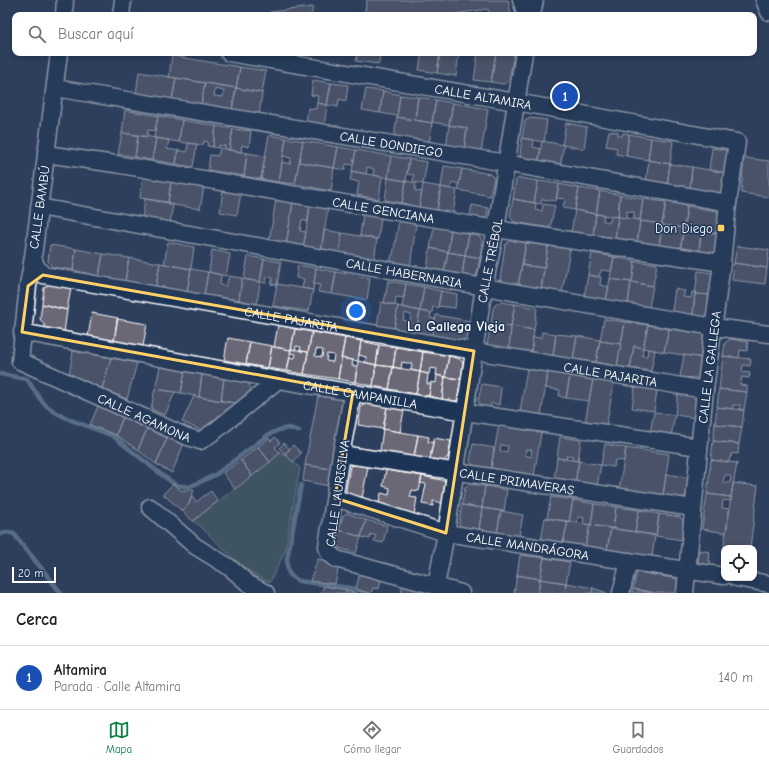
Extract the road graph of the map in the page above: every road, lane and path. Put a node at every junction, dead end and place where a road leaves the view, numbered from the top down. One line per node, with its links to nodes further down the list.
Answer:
1 (65, 0): 6 (street)
2 (123, 0): 7 (street)
3 (521, 0): 8 (street)
4 (535, 0): 9 (street)
5 (764, 0): 10 (street)
6 (64, 12)
7 (121, 12)
8 (525, 12)
9 (533, 12)
10 (769, 12)
11 (59, 56): 14 (street, CALLE BAMBÚ)
12 (247, 56): 15 (street, CALLE ALTAMIRA)
13 (524, 56): 15 (street, CALLE TRÉBOL)
14 (55, 88): 17 (street, CALLE BAMBÚ); 18 (street, CALLE DONDIEGO)
15 (516, 102): 16 (street, CALLE ALTAMIRA); 18 (street, CALLE TRÉBOL)
16 (737, 142): 19 (street, CALLE LA GALLEGA)
17 (46, 154): 20 (street, CALLE BAMBÚ); 21 (street, CALLE GENCIANA)
18 (506, 163): 19 (street, CALLE DONDIEGO); 21 (street, CALLE TRÉBOL)
19 (728, 203): 23 (street, CALLE LA GALLEGA)
20 (39, 207): 22 (street, CALLE BAMBÚ); 26 (street, CALLE HABERNARIA)
21 (496, 229): 23 (street, CALLE GENCIANA); 26 (street, CALLE TRÉBOL)
22 (33, 258): 24 (street); 25 (street, CALLE BAMBÚ)
23 (722, 263): 27 (street, CALLE LA GALLEGA)
24 (43, 274): 25 (street); 30 (street, CALLE PAJARITA)
25 (28, 286): 28 (street, CALLE BAMBÚ)
26 (484, 287): 27 (street, CALLE HABERNARIA); 30 (street, CALLE TRÉBOL)
27 (714, 327): 29 (street, CALLE HABERNARIA); 33 (street, CALLE LA GALLEGA)
28 (22, 332): 31 (street, CALLE BAMBÚ); 32 (street, CALLE CAMPANILLA)
29 (769, 334)
30 (474, 351): 33 (street, CALLE PAJARITA); 35 (street, CALLE TRÉBOL)
31 (20, 361): 32 (street, CALLE AGAMONA)
32 (278, 380): 34 (street, CALLE CAMPANILLA)
33 (705, 390): 36 (street, CALLE LA GALLEGA)
34 (353, 392): 35 (street, CALLE CAMPANILLA); 37 (street, CALLE LAURISILVA)
35 (465, 412): 36 (street, CALLE CAMPANILLA); 38 (street, CALLE TRÉBOL)
36 (699, 447): 41 (street, CALLE LA GALLEGA)
37 (341, 454): 38 (street, CALLE PRIMAVERAS); 39 (street, CALLE LAURISILVA)
38 (455, 471): 41 (street, CALLE PRIMAVERAS); 42 (street, CALLE TRÉBOL)
39 (335, 498): 42 (street, CALLE MANDRÁGORA); 48 (street, CALLE LAURISILVA)
40 (150, 507): 49 (street)
41 (693, 508): 44 (street, CALLE LA GALLEGA)
42 (446, 533): 43 (street, CALLE MANDRÁGORA); 48 (street, CALLE TRÉBOL)
43 (629, 561): 44 (street, CALLE MANDRÁGORA); 51 (street)
44 (687, 569): 45 (street, CALLE MANDRÁGORA); 52 (street, CALLE LA GALLEGA)
45 (721, 575)
46 (752, 581): 47 (street)
47 (769, 584)
48 (436, 586): 50 (street, CALLE LAURISILVA)
49 (266, 593)
50 (461, 593)
51 (621, 593)
52 (684, 593)

